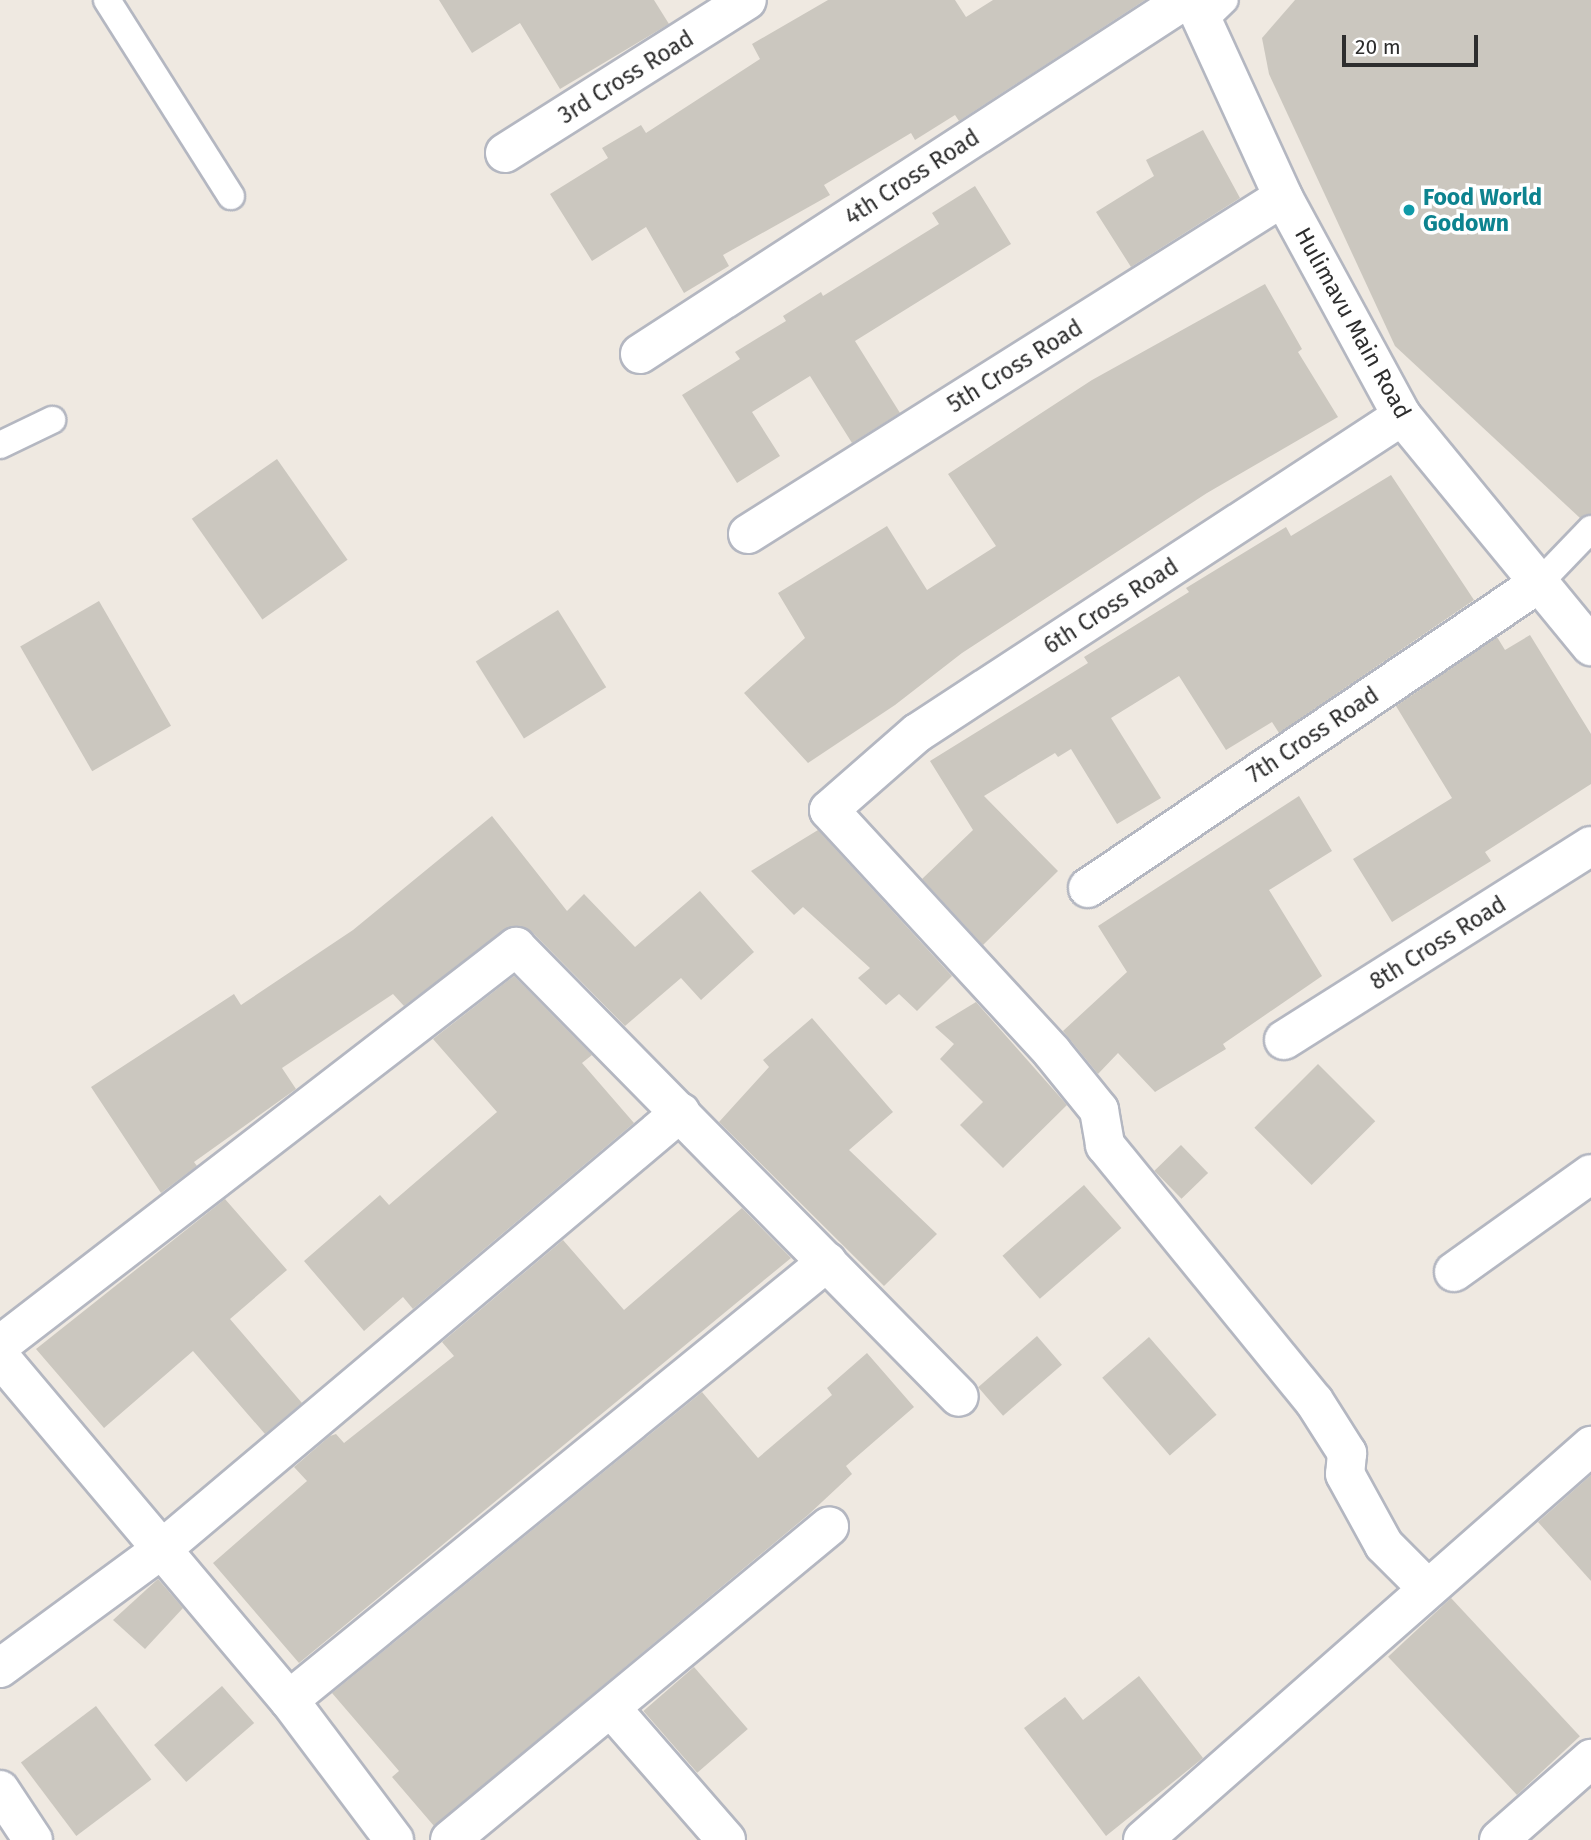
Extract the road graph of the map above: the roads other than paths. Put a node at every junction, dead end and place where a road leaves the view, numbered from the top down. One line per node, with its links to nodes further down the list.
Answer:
1 (107, 0): 5 (lane)
2 (747, 0): 4 (street, 3rd Cross Road)
3 (1201, 5): 6 (street, Hulimavu Main Road); 7 (street, 4th Cross Road)
4 (505, 153)
5 (231, 196)
6 (1283, 197): 8 (street, Hulimavu Main Road); 12 (street, 5th Cross Road)
7 (640, 354)
8 (1402, 416): 13 (street, Hulimavu Main Road); 28 (street, 6th Cross Road)
9 (52, 420): 10 (lane)
10 (0, 445)
11 (1591, 529): 13 (lane)
12 (748, 534)
13 (1539, 583): 14 (street, Hulimavu Main Road); 16 (street, 7th Cross Road)
14 (1591, 646)
15 (1591, 846): 17 (street, 8th Cross Road)
16 (1087, 888)
17 (1284, 1040)
18 (681, 1112): 20 (street); 22 (street); 27 (street)
19 (1591, 1174): 21 (street)
20 (827, 1262): 24 (street); 30 (street)
21 (1454, 1272)
22 (0, 1345)
23 (0, 1357): 27 (street)
24 (959, 1396)
25 (1591, 1446): 28 (street)
26 (829, 1527): 31 (street)
27 (162, 1549): 29 (street); 30 (street)
28 (1428, 1589): 38 (street)
29 (0, 1668)
30 (289, 1700): 35 (street)
31 (611, 1708): 36 (street); 37 (street)
32 (1591, 1759): 39 (street)
33 (0, 1790): 34 (street)
34 (33, 1840)
35 (394, 1840)
36 (450, 1840)
37 (726, 1840)
38 (1143, 1840)
39 (1499, 1840)

